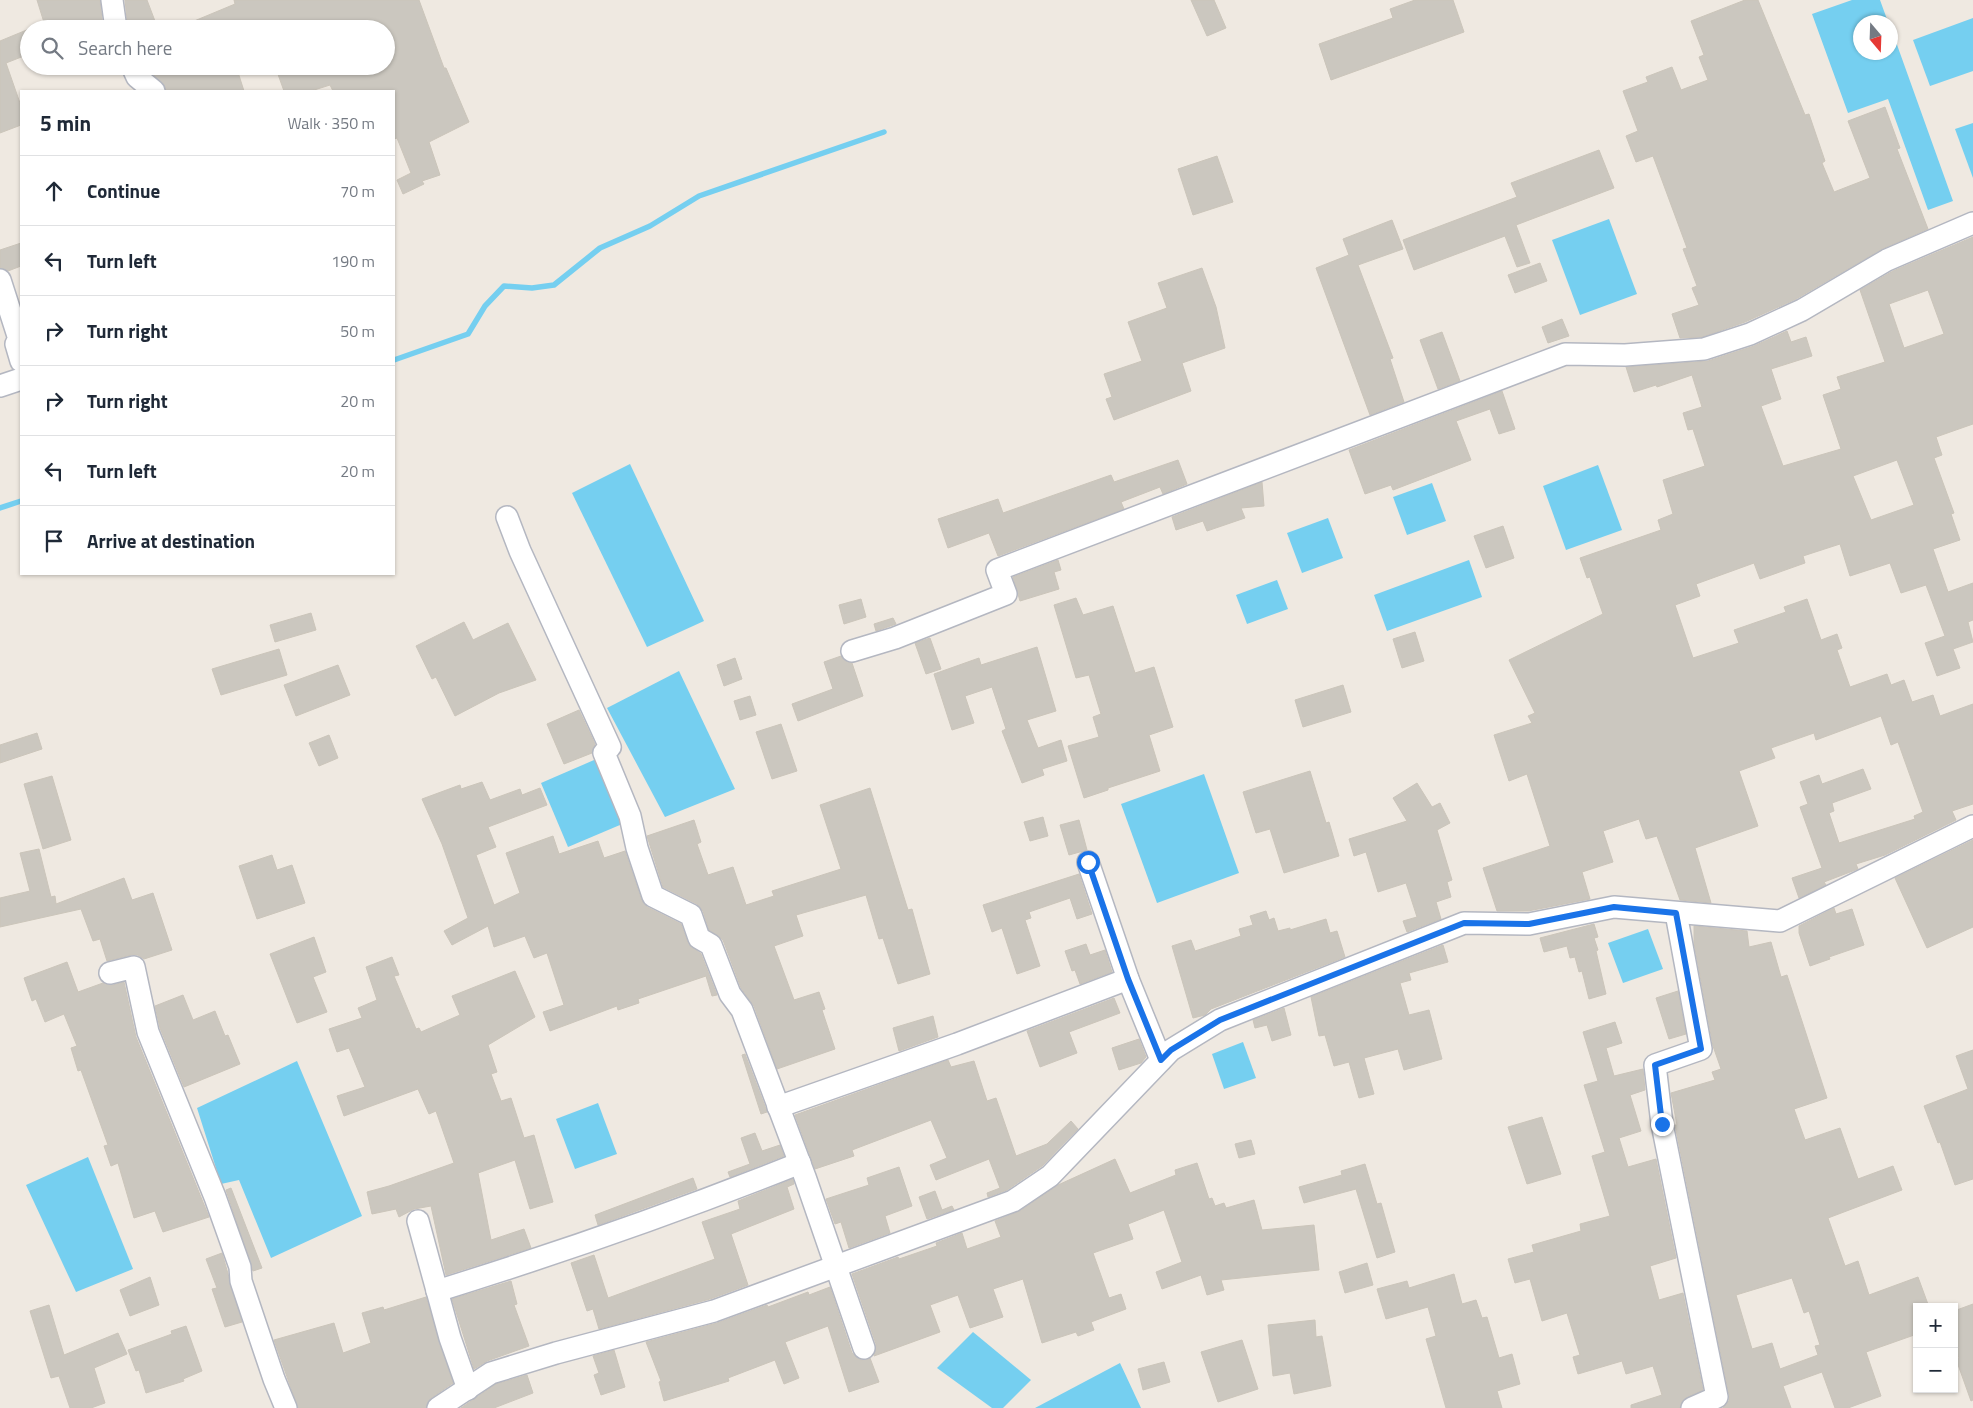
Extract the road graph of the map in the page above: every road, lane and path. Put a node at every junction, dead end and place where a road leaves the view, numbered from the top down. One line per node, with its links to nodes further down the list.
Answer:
1 (112, 0): 2 (street)
2 (115, 20)
3 (135, 75): 4 (street)
4 (153, 90)
5 (1973, 223): 11 (street)
6 (0, 280): 7 (street)
7 (20, 358)
8 (20, 379): 9 (street)
9 (0, 386)
10 (508, 517): 18 (street)
11 (852, 651)
12 (1973, 826): 14 (street)
13 (1088, 862): 16 (street)
14 (1676, 913): 17 (street); 25 (street)
15 (110, 973): 26 (street)
16 (1128, 979): 17 (street); 18 (street)
17 (1161, 1060): 21 (street)
18 (778, 1107): 19 (street)
19 (800, 1164): 21 (street); 22 (street)
20 (418, 1221): 22 (street)
21 (836, 1267): 23 (street); 24 (street)
22 (437, 1291): 24 (street)
23 (864, 1348)
24 (468, 1389): 27 (street)
25 (1718, 1403): 28 (street)
26 (286, 1408)
27 (438, 1408)
28 (1692, 1408)

